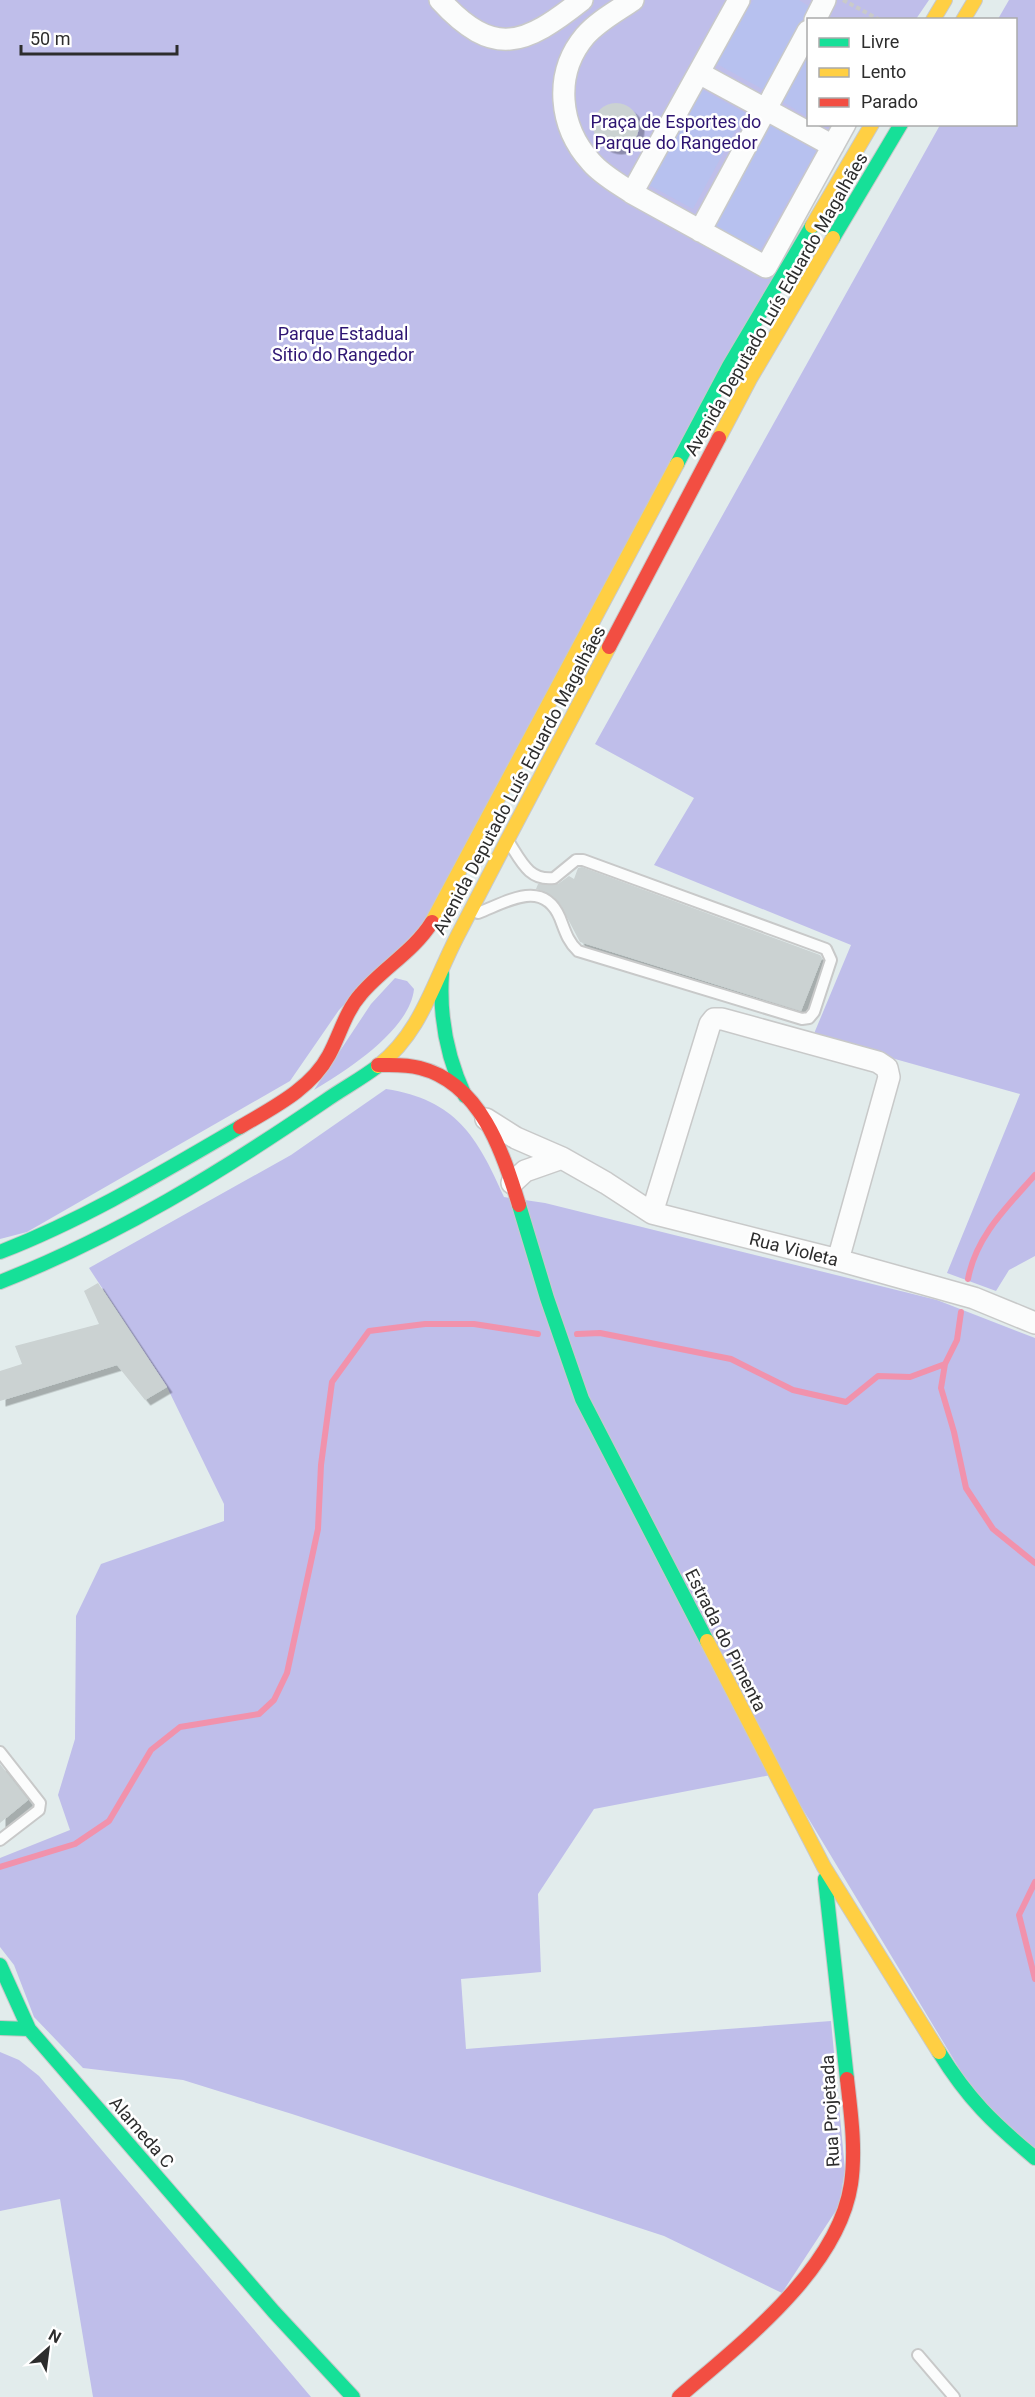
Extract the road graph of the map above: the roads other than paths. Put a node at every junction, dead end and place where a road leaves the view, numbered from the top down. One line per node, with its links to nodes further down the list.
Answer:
1 (440, 0): 2 (street)
2 (582, 0)
3 (633, 0): 18 (street)
4 (739, 0): 12 (street)
5 (825, 0): 8 (street)
6 (945, 0): 9 (main road)
7 (975, 0): 10 (main road)
8 (816, 18)
9 (934, 18)
10 (964, 18)
11 (807, 33): 13 (street)
12 (699, 73): 13 (street); 18 (street)
13 (767, 110): 17 (street); 19 (street)
14 (844, 126): 17 (street)
15 (871, 126): 24 (main road, Avenida Deputado Luís Eduardo Magalhães)
16 (900, 126): 20 (main road, Avenida Deputado Luís Eduardo Magalhães)
17 (833, 146): 19 (street)
18 (632, 193): 19 (street)
19 (700, 231)
20 (507, 840): 21 (main road, Avenida Deputado Luís Eduardo Magalhães); 21 (lane)
21 (467, 917): 22 (main road, Avenida Deputado Luís Eduardo Magalhães)
22 (444, 963): 26 (main road, Avenida Deputado Luís Eduardo Magalhães); 28 (main road, Estrada do Pimenta)
23 (408, 968): 24 (main road)
24 (385, 970): 33 (main road, Avenida Deputado Luís Eduardo Magalhães)
25 (423, 979): 26 (main road)
26 (424, 1008): 27 (main road, Avenida Deputado Luís Eduardo Magalhães)
27 (378, 1065): 28 (main road, Estrada do Pimenta); 35 (main road, Avenida Deputado Luís Eduardo Magalhães)
28 (465, 1096): 29 (main road, Estrada do Pimenta)
29 (483, 1116): 30 (street, Rua Violeta); 31 (main road, Estrada do Pimenta)
30 (562, 1158): 31 (street); 32 (street, Rua Violeta)
31 (512, 1183): 39 (main road, Estrada do Pimenta)
32 (652, 1213): 34 (street, Rua Violeta); 34 (street)
33 (0, 1252)
34 (838, 1260): 36 (street, Rua Violeta)
35 (0, 1282)
36 (1035, 1323)
37 (0, 1752): 38 (lane)
38 (0, 1840)
39 (824, 1867): 40 (main road, Estrada do Pimenta); 41 (main road, Rua Projetada)
40 (873, 1946): 41 (main road); 45 (main road, Estrada do Pimenta)
41 (836, 1950): 50 (main road, Rua Projetada)
42 (0, 1965): 44 (main road, Alameda C)
43 (0, 2028): 44 (main road)
44 (29, 2029): 46 (main road, Alameda C)
45 (1035, 2158)
46 (274, 2312): 48 (main road, Alameda C); 49 (main road, Alameda C)
47 (918, 2355): 51 (lane)
48 (337, 2397)
49 (352, 2397)
50 (679, 2397)
51 (954, 2397)

